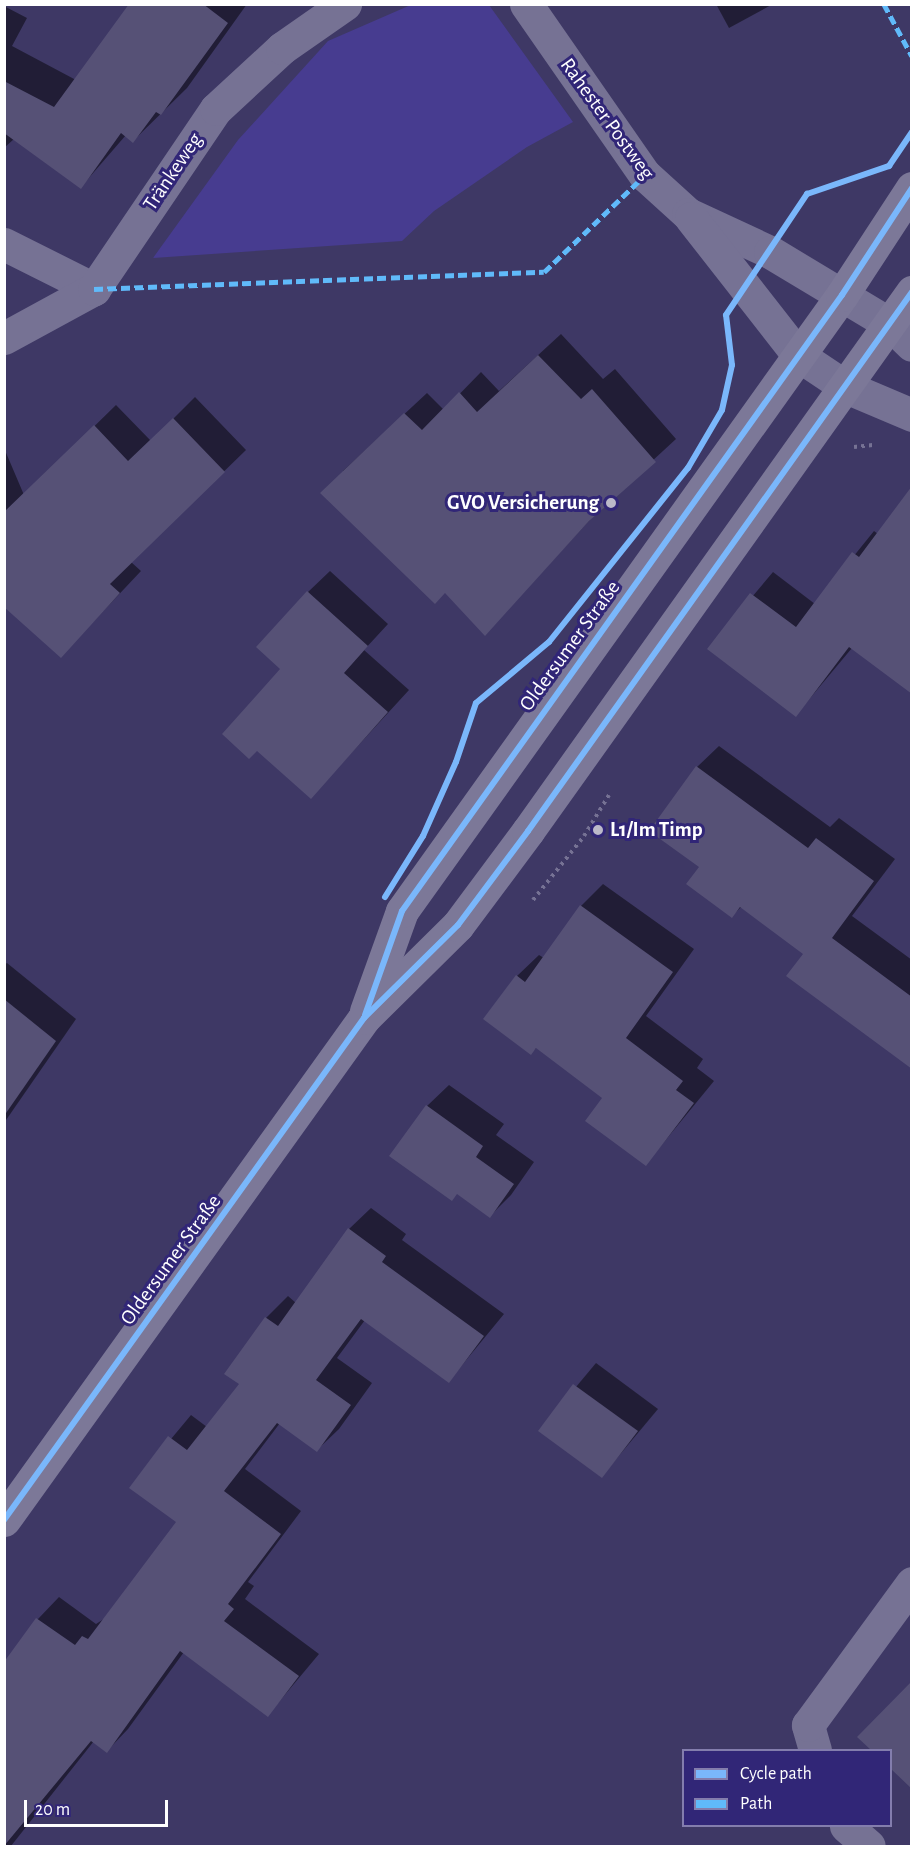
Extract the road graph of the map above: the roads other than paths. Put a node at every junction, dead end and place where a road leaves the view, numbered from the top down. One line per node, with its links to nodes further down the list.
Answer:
1 (345, 4): 6 (street, Tränkeweg)
2 (526, 4): 4 (street, Rahester Postweg)
3 (912, 188): 8 (main road, Oldersumer Straße)
4 (688, 214): 8 (street, Rahester Postweg); 11 (street)
5 (4, 244): 6 (street)
6 (94, 290): 10 (street, Tränkeweg)
7 (912, 292): 9 (main road, Oldersumer Straße)
8 (842, 295): 9 (street, Rahester Postweg); 11 (main road, Oldersumer Straße)
9 (901, 335): 12 (main road, Oldersumer Straße)
10 (4, 338)
11 (798, 356): 12 (street); 14 (main road, Oldersumer Straße)
12 (846, 387): 13 (street); 14 (main road, Oldersumer Straße)
13 (912, 415)
14 (364, 1018): 15 (main road, Oldersumer Straße)
15 (4, 1520)
16 (912, 1584): 17 (street)
17 (815, 1749)
18 (847, 1827): 19 (street)
19 (868, 1846)

